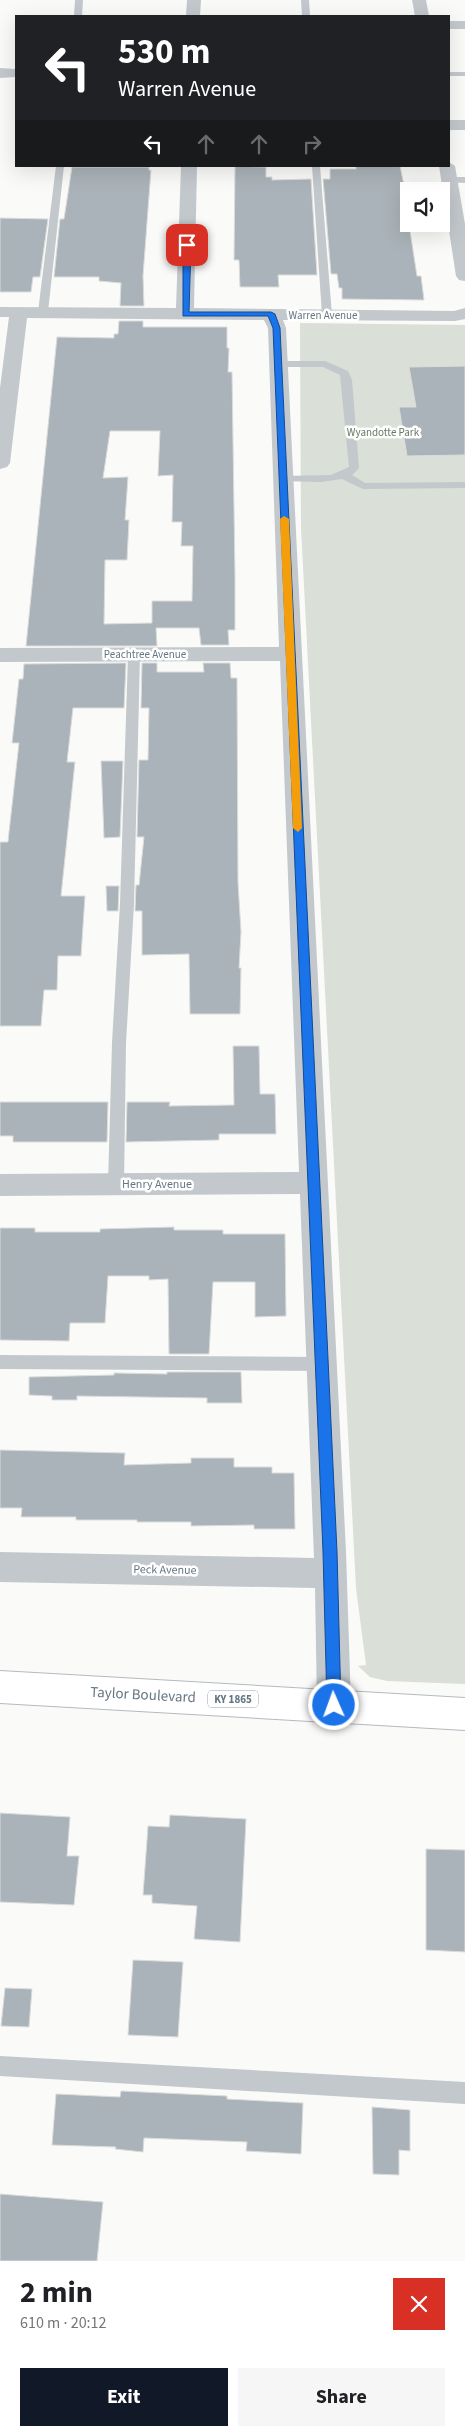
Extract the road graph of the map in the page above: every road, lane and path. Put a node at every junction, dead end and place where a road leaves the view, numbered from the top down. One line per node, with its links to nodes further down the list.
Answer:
1 (79, 0): 5 (lane)
2 (194, 0): 6 (street)
3 (306, 0): 7 (lane)
4 (419, 0): 8 (street)
5 (78, 15)
6 (194, 15)
7 (306, 15)
8 (422, 15)
9 (450, 25): 10 (street)
10 (465, 25)
11 (0, 73): 12 (street)
12 (15, 73)
13 (450, 74): 14 (lane)
14 (465, 74)
15 (450, 125): 16 (street)
16 (465, 125)
17 (60, 167): 25 (lane)
18 (189, 167): 26 (street)
19 (316, 167): 29 (lane)
20 (454, 176): 21 (street)
21 (462, 239): 22 (street)
22 (465, 276)
23 (0, 312): 24 (street, Warren Avenue)
24 (19, 312): 25 (street, Warren Avenue); 31 (street)
25 (43, 312): 26 (street, Warren Avenue)
26 (185, 314): 27 (street, Warren Avenue)
27 (271, 314): 29 (street, Warren Avenue); 30 (street)
28 (465, 314): 29 (street, Warren Avenue)
29 (327, 315)
30 (278, 364): 32 (lane); 33 (street)
31 (0, 463)
32 (344, 475): 33 (lane); 34 (lane)
33 (283, 479): 36 (street)
34 (465, 485)
35 (134, 654): 36 (street, Peachtree Avenue); 37 (street, Peachtree Avenue); 39 (lane)
36 (290, 654): 38 (street)
37 (0, 655)
38 (313, 1183): 39 (street, Henry Avenue); 42 (street)
39 (116, 1184): 40 (street, Henry Avenue)
40 (0, 1185)
41 (0, 1362): 42 (lane)
42 (321, 1364): 44 (street)
43 (0, 1567): 44 (street, Peck Avenue)
44 (330, 1573): 46 (street)
45 (0, 1687): 46 (main road, Taylor Boulevard / KY 1865)
46 (334, 1705): 47 (main road, Taylor Boulevard / KY 1865)
47 (465, 1714)
48 (0, 2066): 49 (lane)
49 (465, 2093)

